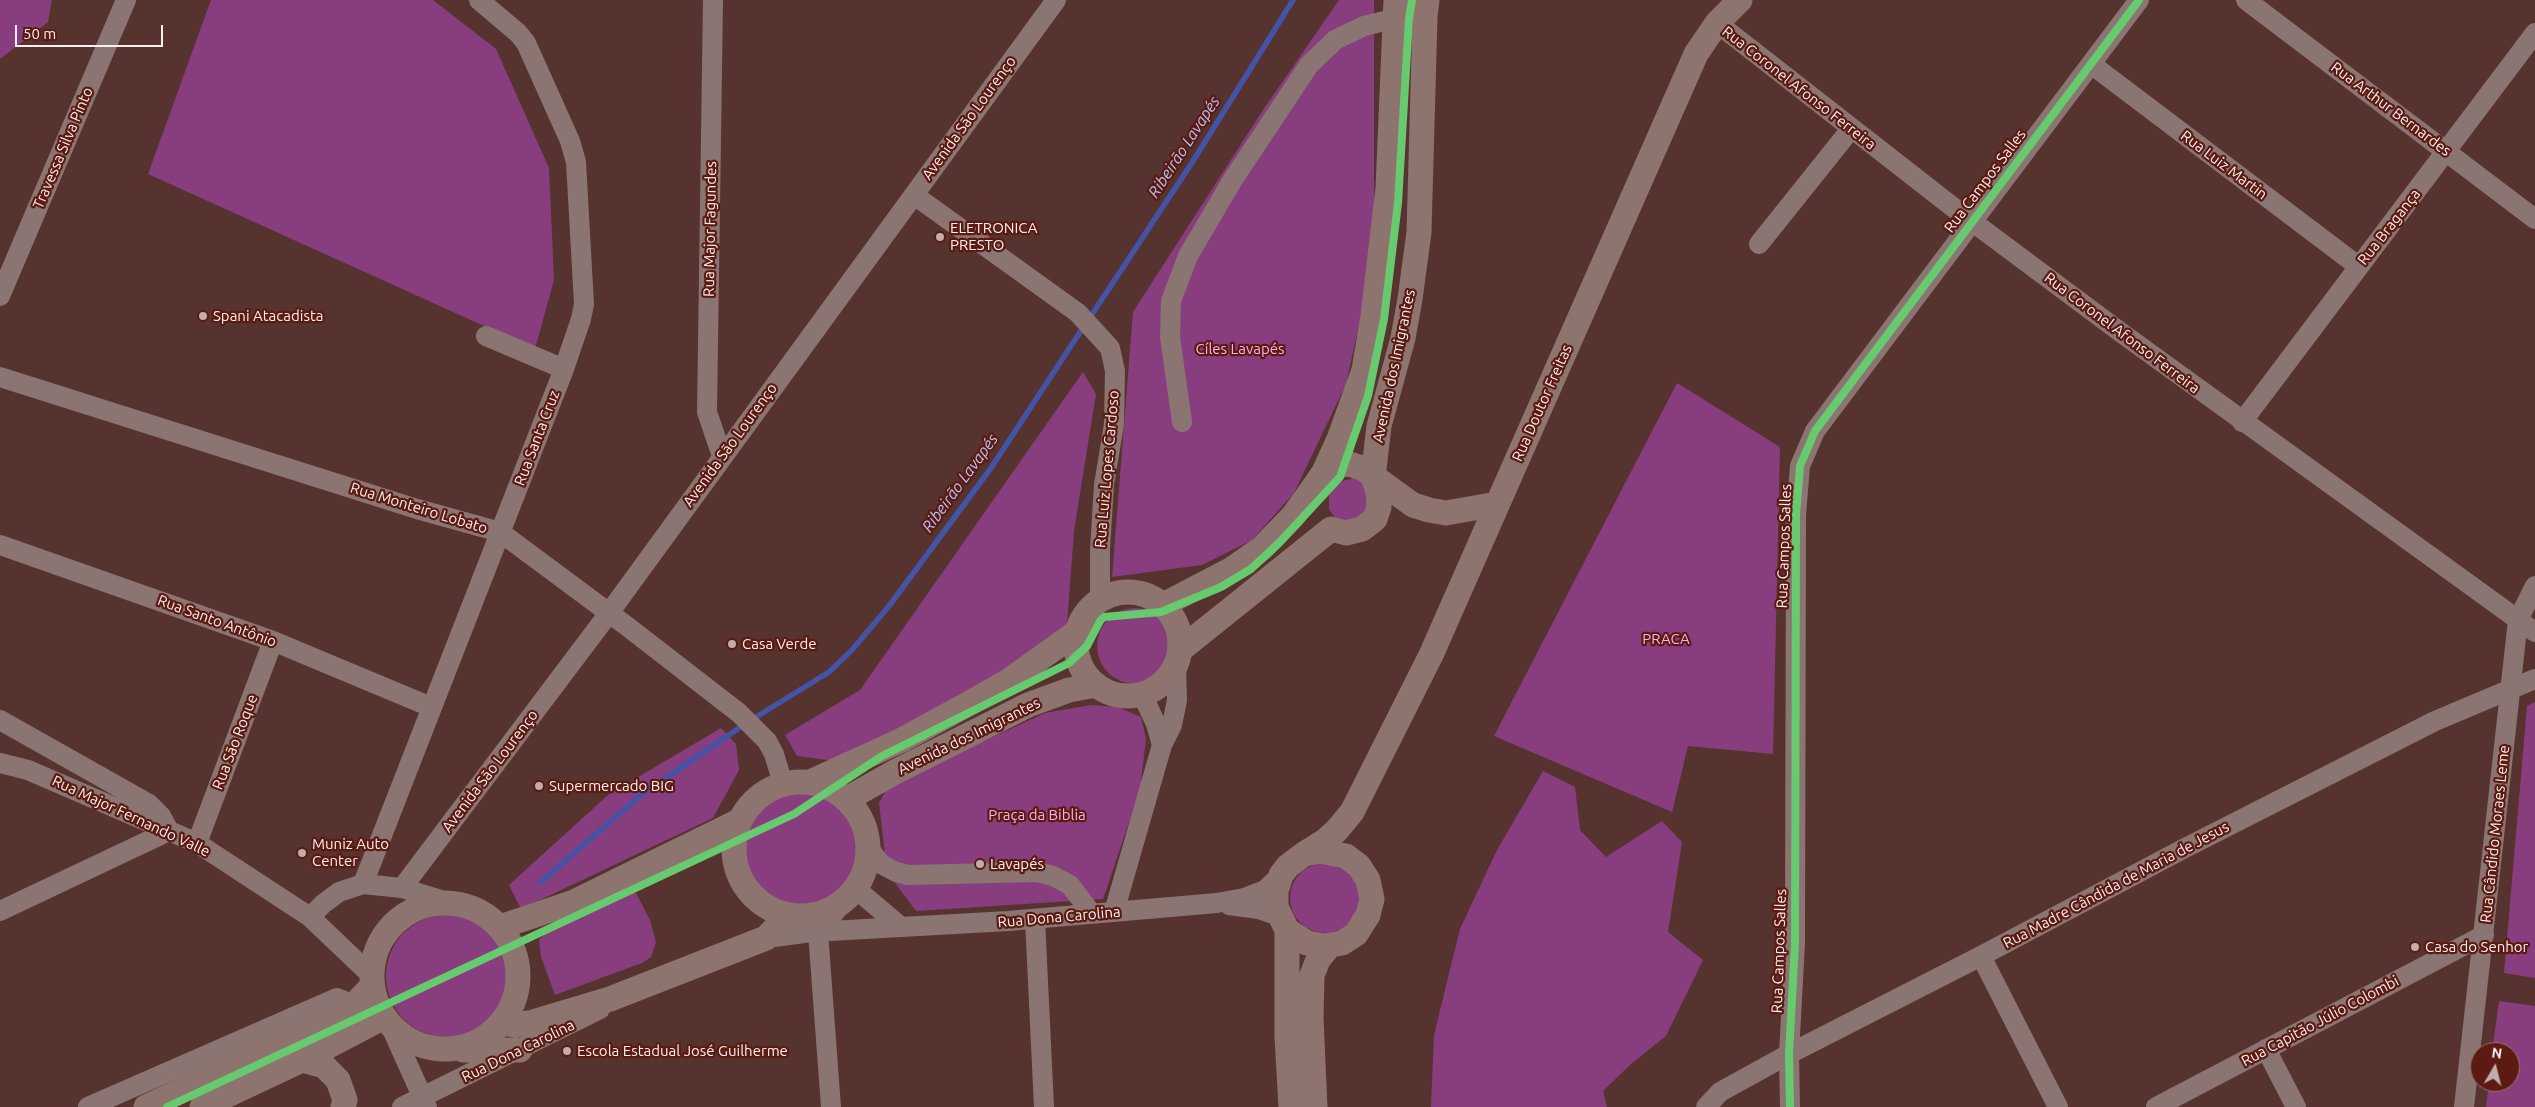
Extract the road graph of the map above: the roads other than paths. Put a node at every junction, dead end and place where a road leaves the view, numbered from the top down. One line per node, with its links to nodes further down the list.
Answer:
1 (126, 0): 20 (street, Travessa Silva Pinto)
2 (479, 0): 22 (street, Rua Santa Cruz)
3 (713, 0): 26 (street, Rua Major Fagundes)
4 (1056, 0): 15 (street, Avenida São Lourenço)
5 (1427, 0): 27 (main road, Avenida dos Imigrantes)
6 (1740, 0): 10 (main road, Rua Doutor Freitas)
7 (2139, 0): 12 (street, Rua Campos Salles)
8 (2246, 0): 14 (street, Rua Arthur Bernardes)
9 (1396, 9): 24 (street); 28 (main road, Avenida dos Imigrantes)
10 (1717, 23): 13 (street, Rua Coronel Afonso Ferreira); 29 (main road, Rua Doutor Freitas)
11 (2535, 33): 14 (street, Rua Bragança)
12 (2090, 64): 17 (street, Rua Campos Salles); 19 (street, Rua Luiz Martin)
13 (1851, 129): 17 (street, Rua Coronel Afonso Ferreira); 18 (street)
14 (2447, 152): 16 (street, Rua Arthur Bernardes); 19 (street, Rua Bragança)
15 (914, 195): 26 (street, Avenida São Lourenço); 34 (street, Rua Luiz Lopes Cardoso)
16 (2535, 219)
17 (1972, 221): 25 (street, Rua Coronel Afonso Ferreira); 86 (street, Rua Campos Salles)
18 (1759, 244)
19 (2358, 266): 25 (street, Rua Bragança)
20 (0, 296)
21 (486, 336): 22 (street)
22 (564, 369): 31 (street, Rua Santa Cruz)
23 (0, 377): 31 (street, Rua Monteiro Lobato)
24 (1182, 422)
25 (2242, 422): 37 (street, Rua Coronel Afonso Ferreira)
26 (722, 456): 36 (street, Avenida São Lourenço)
27 (1373, 477): 28 (main road); 29 (main road); 30 (main road, Avenida dos Imigrantes)
28 (1319, 480): 30 (main road); 35 (main road, Avenida dos Imigrantes)
29 (1497, 504): 53 (main road, Rua Doutor Freitas)
30 (1331, 529): 41 (main road)
31 (500, 532): 36 (street, Rua Monteiro Lobato); 46 (street, Rua Santa Cruz)
32 (0, 545): 40 (street, Rua Santo Antônio)
33 (2535, 586): 37 (street)
34 (1100, 600): 35 (main road); 38 (main road, Avenida dos Imigrantes)
35 (1163, 605): 41 (main road)
36 (609, 613): 51 (street, Rua Monteiro Lobato); 62 (street, Avenida São Lourenço)
37 (2518, 620): 39 (street, Rua Coronel Afonso Ferreira); 44 (street, Rua Cândido Moraes Leme)
38 (1077, 632): 43 (main road); 50 (main road, Avenida dos Imigrantes)
39 (2535, 632)
40 (273, 640): 46 (street, Rua Santo Antônio); 56 (street, Rua São Roque)
41 (1178, 657): 45 (main road); 48 (street)
42 (2535, 679): 44 (street, Rua Madre Cândida de Maria de Jesus)
43 (1096, 685): 45 (main road); 52 (main road, Avenida dos Imigrantes)
44 (2511, 687): 75 (street, Rua Cândido Moraes Leme); 77 (street, Rua Madre Cândida de Maria de Jesus)
45 (1142, 694): 48 (street)
46 (431, 707): 61 (street, Rua Santa Cruz)
47 (0, 720): 55 (street)
48 (1162, 745): 67 (street)
49 (0, 763): 55 (street, Rua Major Fernando Valle)
50 (810, 782): 51 (main road, Avenida dos Imigrantes); 52 (main road, Avenida dos Imigrantes)
51 (783, 784): 54 (main road, Avenida dos Imigrantes)
52 (847, 799): 57 (main road, Avenida dos Imigrantes)
53 (1352, 812): 58 (main road, Rua Doutor Freitas); 59 (main road, Rua Doutor Freitas)
54 (739, 821): 72 (main road, Avenida dos Imigrantes); 73 (main road, Avenida dos Imigrantes)
55 (169, 831): 56 (street, Rua Major Fernando Valle); 66 (street)
56 (196, 843): 69 (street, Rua Major Fernando Valle)
57 (868, 847): 63 (main road, Avenida dos Imigrantes); 68 (street)
58 (1304, 854): 59 (main road); 60 (main road)
59 (1359, 866): 76 (main road)
60 (1281, 875): 65 (street, Rua Dona Carolina); 71 (main road)
61 (363, 884): 62 (street); 69 (street)
62 (402, 888): 64 (street)
63 (850, 895): 72 (main road); 74 (street)
64 (451, 903): 73 (main road); 78 (main road)
65 (1217, 903): 67 (street, Rua Dona Carolina); 71 (street, Rua Dona Carolina)
66 (0, 911)
67 (1114, 912): 68 (street, Rua Dona Carolina)
68 (1092, 914): 70 (street, Rua Dona Carolina)
69 (310, 917): 78 (street, Rua Major Fernando Valle)
70 (1034, 919): 74 (street, Rua Dona Carolina); 95 (street)
71 (1283, 923): 76 (main road); 96 (main road)
72 (803, 924): 74 (street, Rua Dona Carolina); 79 (main road, Rua Dona Carolina); 94 (street)
73 (500, 927): 82 (main road)
74 (901, 927)
75 (2484, 935): 83 (street, Rua Capitão Júlio Colombi); 103 (street, Rua Cândido Moraes Leme)
76 (1330, 945): 97 (main road)
77 (1981, 956): 86 (street, Rua Madre Cândida de Maria de Jesus); 100 (street)
78 (372, 981): 80 (main road); 81 (main road)
79 (610, 999): 82 (main road, Rua Dona Carolina); 85 (street, Rua Dona Carolina)
80 (354, 1005): 89 (street); 90 (main road)
81 (387, 1021): 84 (main road); 87 (main road); 88 (street)
82 (501, 1023): 84 (main road)
83 (2266, 1049): 101 (street, Rua Capitão Júlio Colombi); 102 (street)
84 (453, 1050): 85 (main road)
85 (520, 1050): 88 (street, Rua Dona Carolina)
86 (1789, 1054): 98 (street, Rua Madre Cândida de Maria de Jesus); 99 (street, Rua Campos Salles)
87 (302, 1060): 91 (main road); 92 (main road)
88 (425, 1102): 93 (street, Rua Dona Carolina)
89 (88, 1107)
90 (146, 1107)
91 (202, 1107)
92 (343, 1107)
93 (402, 1107)
94 (832, 1107)
95 (1044, 1107)
96 (1291, 1107)
97 (1315, 1107)
98 (1706, 1107)
99 (1790, 1107)
100 (2058, 1107)
101 (2156, 1107)
102 (2296, 1107)
103 (2464, 1107)

